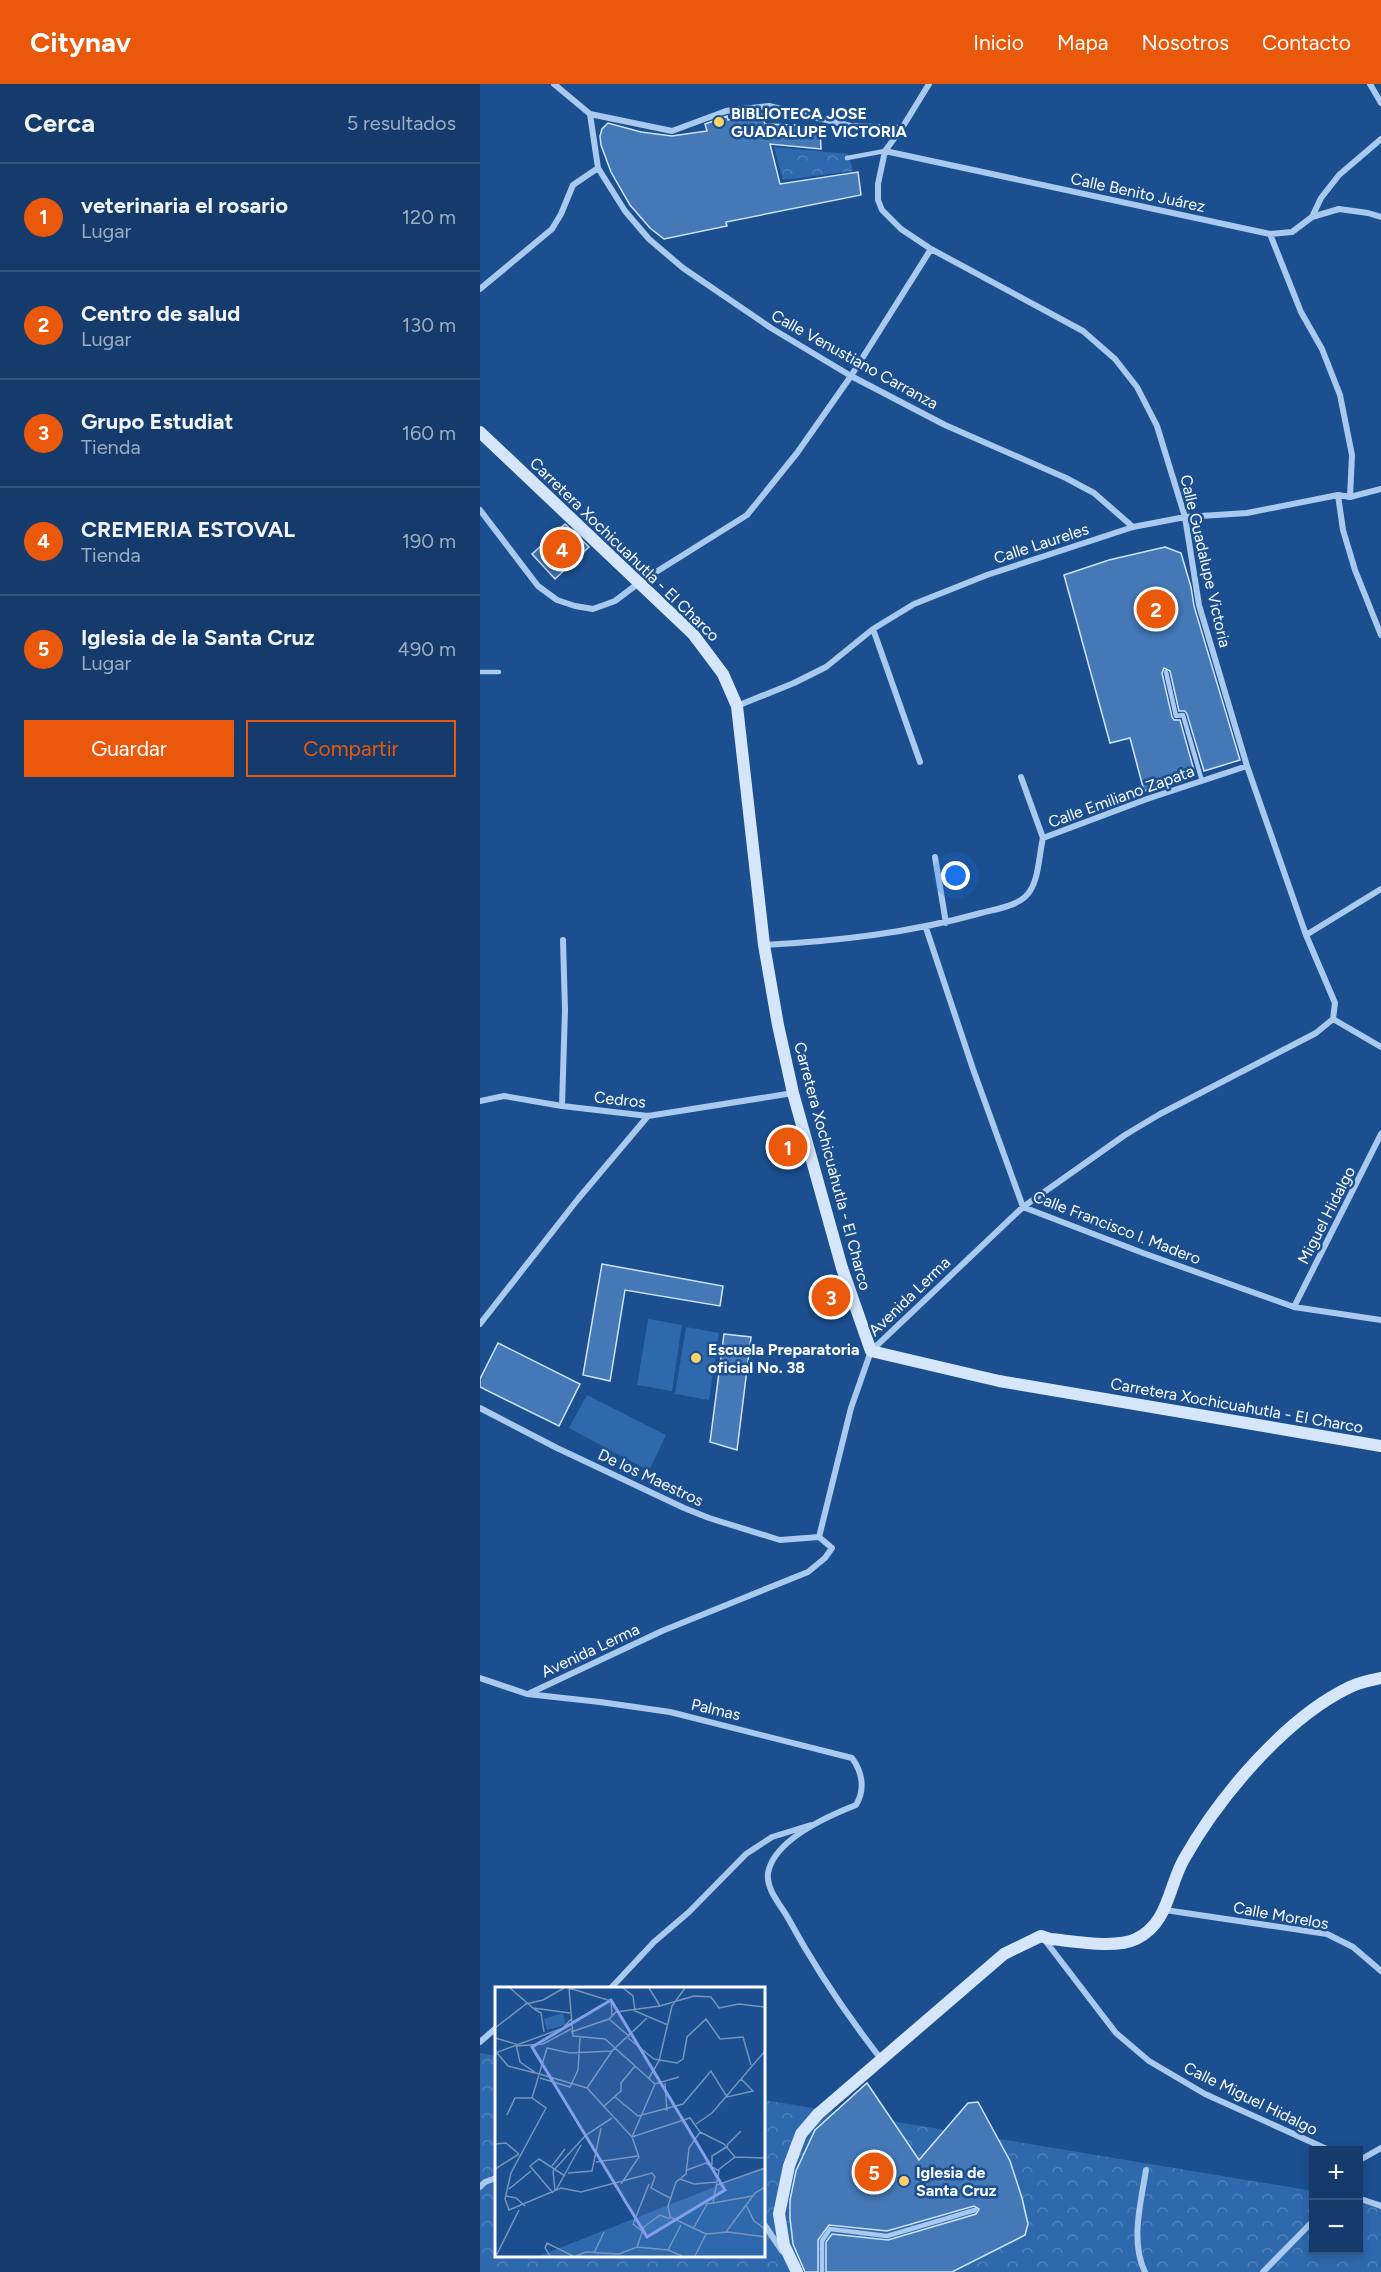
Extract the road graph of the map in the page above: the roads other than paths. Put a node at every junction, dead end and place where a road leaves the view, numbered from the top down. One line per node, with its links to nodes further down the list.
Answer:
1 (554, 84): 5 (street)
2 (929, 84): 6 (street, Calle Guadalupe Victoria)
3 (1371, 84): 4 (street)
4 (1381, 103)
5 (590, 114): 6 (street); 10 (street)
6 (902, 128): 8 (street, Calle Guadalupe Victoria)
7 (1381, 139): 11 (street)
8 (885, 151): 9 (lane); 13 (street, Calle Benito Juárez); 14 (street, Calle Guadalupe Victoria)
9 (847, 158)
10 (598, 168): 15 (street); 16 (street, Calle Venustiano Carranza)
11 (1312, 217): 12 (street, Calle Benito Juárez); 13 (street, Calle Benito Juárez)
12 (1381, 217)
13 (1270, 234): 20 (street)
14 (931, 249): 16 (street); 22 (street, Calle Guadalupe Victoria)
15 (480, 289)
16 (851, 376): 23 (street, Calle Venustiano Carranza); 24 (street)
17 (480, 432): 24 (main road, Carretera Xochicuahutla - El Charco)
18 (1381, 489): 20 (street, Calle Laureles)
19 (1338, 495): 20 (street, Calle Laureles); 22 (street, Calle Laureles); 26 (street)
20 (1350, 497)
21 (480, 510): 24 (street)
22 (1185, 517): 23 (street, Calle Laureles); 32 (street, Calle Guadalupe Victoria)
23 (1133, 527): 25 (street, Calle Laureles)
24 (640, 582): 30 (main road, Carretera Xochicuahutla - El Charco)
25 (873, 629): 30 (street, Calle Laureles); 31 (street)
26 (1381, 636)
27 (480, 672): 28 (lane)
28 (499, 672)
29 (1166, 672): 34 (lane)
30 (737, 706): 42 (main road, Carretera Xochicuahutla - El Charco)
31 (920, 762)
32 (1247, 766): 34 (street, Calle Emiliano Zapata); 40 (street, Calle Guadalupe Victoria)
33 (1021, 777): 35 (street)
34 (1202, 781): 35 (street, Calle Emiliano Zapata)
35 (1043, 838): 38 (street, Calle Emiliano Zapata)
36 (935, 857): 38 (street)
37 (1381, 889): 40 (street)
38 (946, 923): 39 (street, Calle Emiliano Zapata)
39 (926, 928): 42 (street, Calle Emiliano Zapata); 50 (street, Calle Francisco I. Madero)
40 (1306, 935): 43 (street, Calle Guadalupe Victoria)
41 (563, 940): 47 (street)
42 (764, 945): 45 (main road, Carretera Xochicuahutla - El Charco)
43 (1333, 1019): 44 (street); 50 (street, Avenida Lerma)
44 (1381, 1047)
45 (793, 1093): 48 (street, Cedros); 54 (main road, Carretera Xochicuahutla - El Charco)
46 (480, 1101): 47 (street, Cedros)
47 (562, 1106): 48 (street, Cedros)
48 (648, 1116): 53 (street)
49 (1381, 1134): 51 (street, Miguel Hidalgo)
50 (1023, 1207): 51 (street, Calle Francisco I. Madero); 54 (street, Avenida Lerma)
51 (1294, 1307): 52 (street, Calle Francisco I. Madero)
52 (1381, 1320)
53 (480, 1324)
54 (871, 1351): 56 (main road, Carretera Xochicuahutla - El Charco); 57 (street, Avenida Lerma)
55 (480, 1408): 57 (street, De los Maestros)
56 (1381, 1446)
57 (819, 1537): 60 (street, Avenida Lerma)
58 (480, 1678): 60 (street, Palmas)
59 (1381, 1678): 62 (main road)
60 (527, 1694): 61 (street, Palmas)
61 (815, 1824): 65 (street, Palmas); 68 (street, Palmas)
62 (1165, 1910): 63 (main road); 64 (street, Calle Morelos)
63 (1041, 1936): 68 (main road); 69 (street, Calle Miguel Hidalgo)
64 (1381, 1971)
65 (613, 1987)
66 (495, 2029): 67 (street)
67 (480, 2042)
68 (881, 2059): 80 (main road)
69 (1318, 2146)
70 (1381, 2148): 71 (street)
71 (1363, 2159)
72 (1146, 2170): 82 (street)
73 (495, 2178): 74 (street)
74 (480, 2187)
75 (1363, 2199): 76 (street)
76 (1381, 2206)
77 (975, 2211): 81 (lane)
78 (765, 2225): 80 (street)
79 (1309, 2225): 83 (street)
80 (797, 2272)
81 (822, 2272)
82 (1145, 2272)
83 (1263, 2272)

